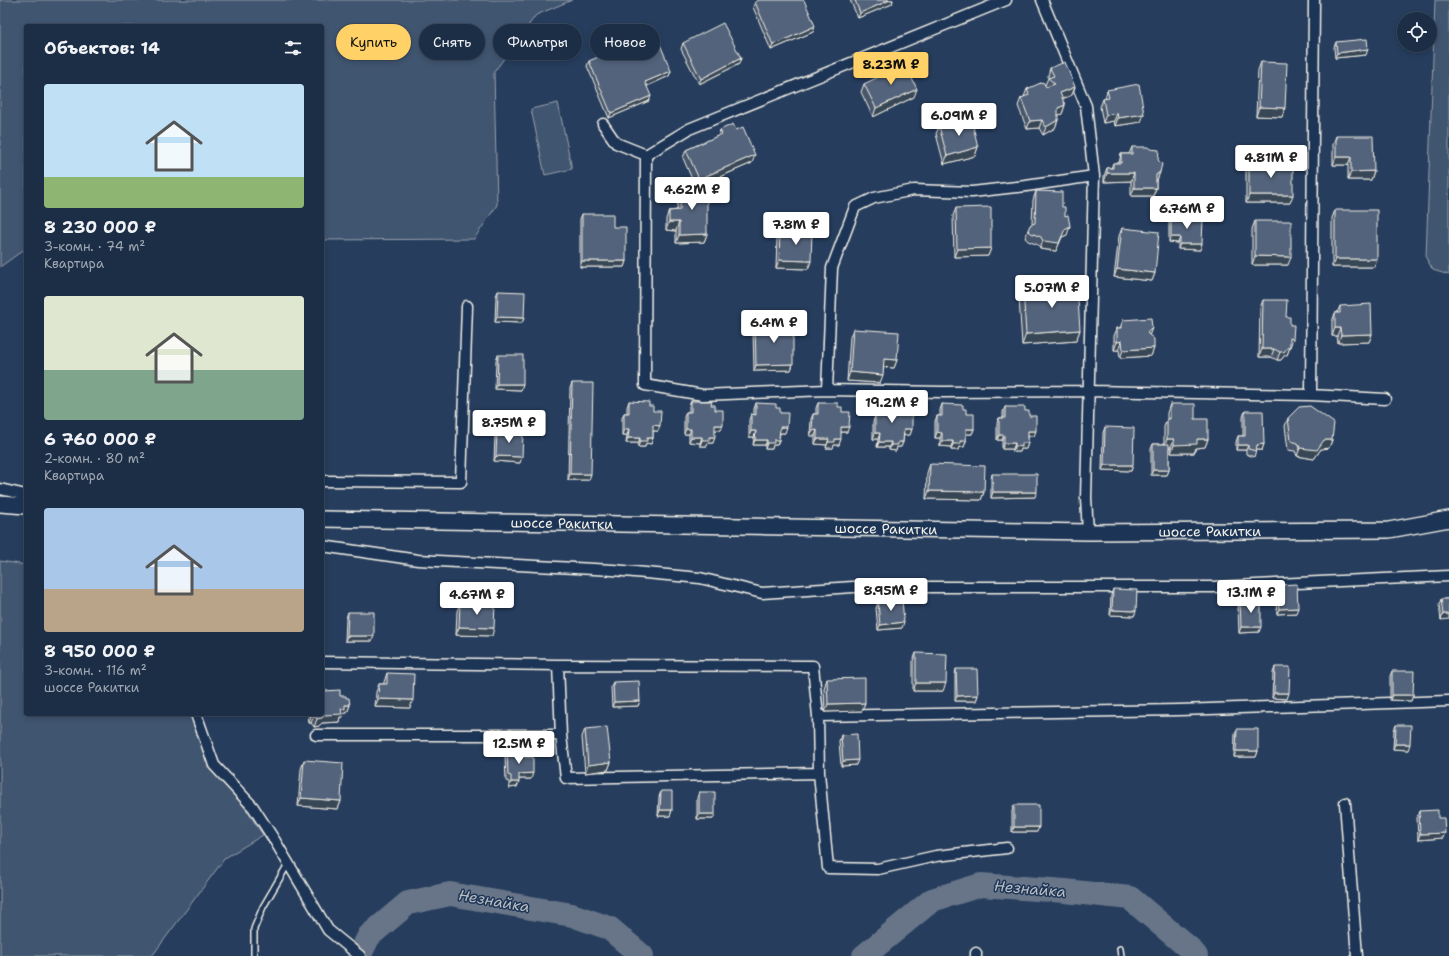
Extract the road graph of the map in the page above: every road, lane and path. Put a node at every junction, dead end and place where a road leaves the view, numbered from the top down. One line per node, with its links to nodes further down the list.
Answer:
1 (1006, 0): 5 (street)
2 (1042, 0): 6 (street)
3 (1314, 0): 10 (street)
4 (604, 124): 5 (street)
5 (646, 155): 8 (street)
6 (1094, 176): 8 (street); 9 (street)
7 (467, 306): 12 (street)
8 (827, 390): 9 (street)
9 (1089, 391): 10 (street); 19 (street)
10 (1311, 395): 11 (street)
11 (1385, 399)
12 (324, 481)
13 (0, 489): 14 (street)
14 (24, 495)
15 (0, 504): 16 (main road)
16 (24, 506)
17 (324, 519): 19 (main road, шоссе Ракитки)
18 (1449, 519): 19 (main road, шоссе Ракитки)
19 (1088, 532)
20 (324, 546): 21 (street)
21 (1449, 576)
22 (324, 662): 23 (street)
23 (558, 666): 26 (street); 28 (street)
24 (1449, 702): 26 (street)
25 (197, 716): 32 (street)
26 (818, 716): 29 (street)
27 (316, 735): 28 (street)
28 (561, 735): 29 (street)
29 (819, 773): 31 (street)
30 (1346, 803): 37 (street)
31 (1008, 848)
32 (288, 864): 34 (lane); 35 (street)
33 (1120, 949): 36 (lane)
34 (254, 956)
35 (360, 956)
36 (1121, 956)
37 (1357, 956)

